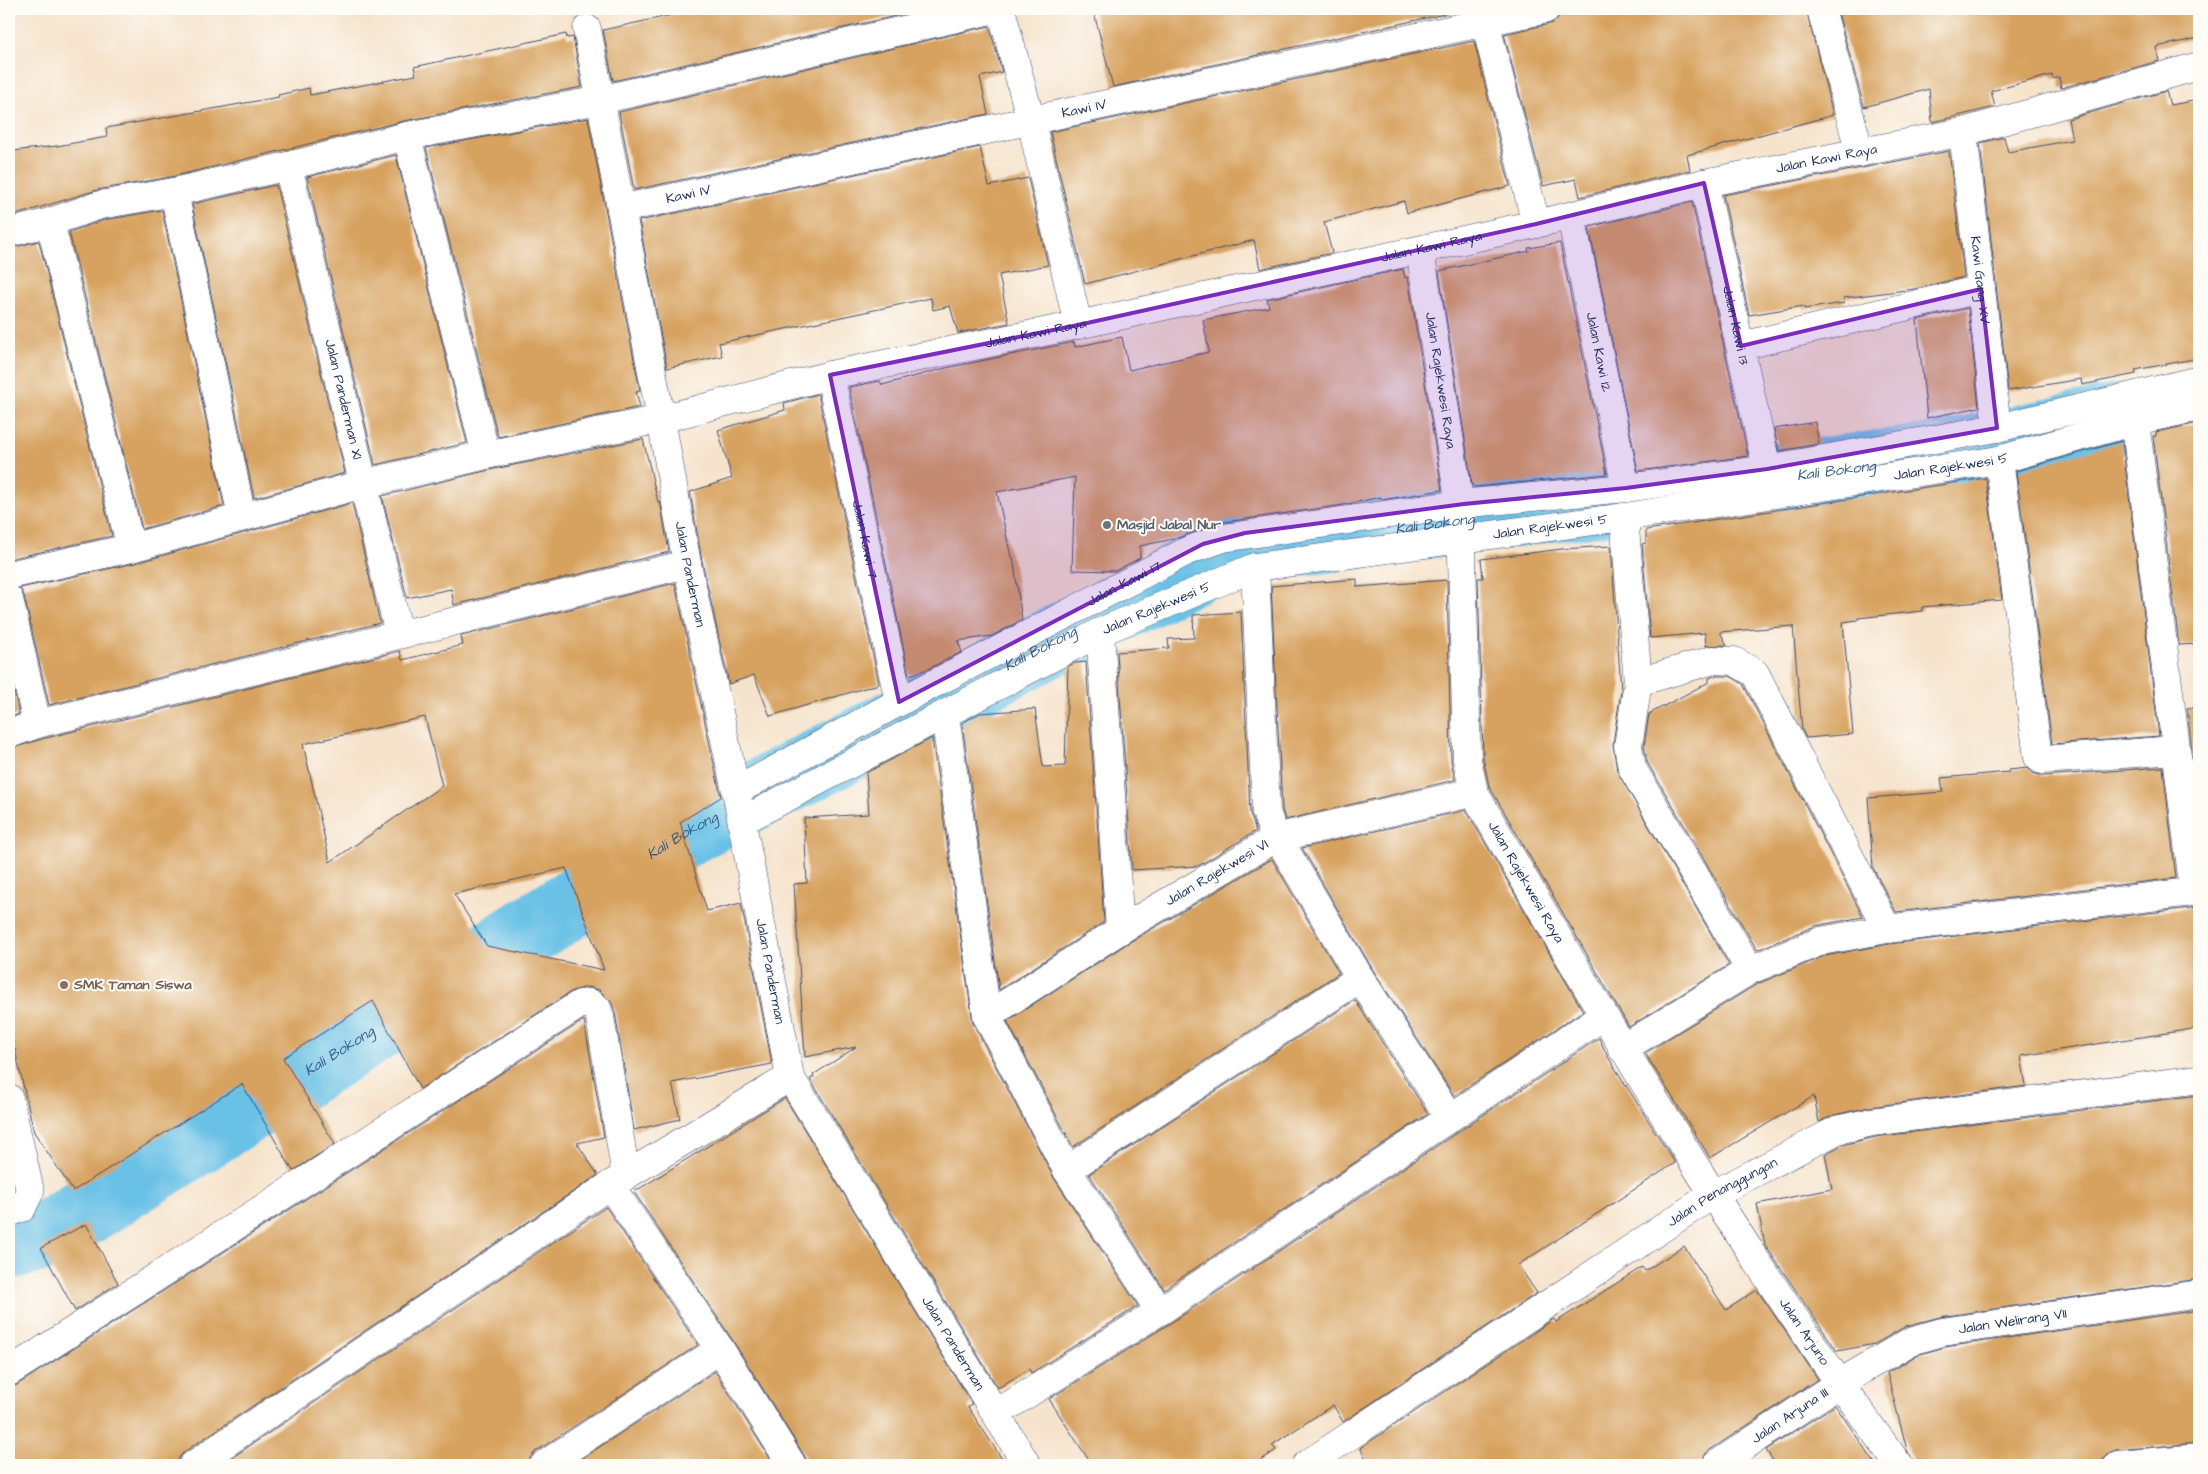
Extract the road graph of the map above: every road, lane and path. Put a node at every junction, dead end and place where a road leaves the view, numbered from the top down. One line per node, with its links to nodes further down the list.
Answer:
1 (995, 9): 8 (street)
2 (1001, 9): 9 (street)
3 (1546, 9): 5 (street, Kawi IV)
4 (1821, 9): 12 (street)
5 (1484, 16): 9 (street, Kawi IV); 19 (street)
6 (587, 30): 8 (street, Jalan Panderman)
7 (2199, 66): 10 (street, Jalan Kawi Raya)
8 (600, 100): 11 (street); 16 (street, Jalan Panderman)
9 (1030, 121): 16 (street, Kawi IV); 23 (street)
10 (1963, 132): 12 (street, Jalan Kawi Raya); 22 (street, Kawi Gang XV)
11 (407, 136): 13 (street); 31 (street)
12 (1860, 153): 14 (street, Jalan Kawi Raya)
13 (288, 166): 15 (street); 34 (street, Jalan Panderman XI)
14 (1704, 183): 17 (street, Jalan Kawi Raya); 24 (street, Jalan Kawi 13)
15 (174, 192): 18 (street); 36 (street)
16 (622, 209): 28 (street, Jalan Panderman)
17 (1571, 216): 19 (street, Jalan Kawi Raya); 35 (street, Jalan Kawi 12)
18 (50, 222): 20 (street); 39 (street)
19 (1536, 224): 21 (street, Jalan Kawi Raya)
20 (9, 233)
21 (1420, 250): 23 (street, Jalan Kawi Raya); 38 (street, Jalan Rajekwesi Raya)
22 (1980, 290): 24 (street); 30 (street, Kawi Gang XV)
23 (1078, 326): 25 (street, Jalan Kawi Raya)
24 (1741, 346): 33 (street, Jalan Kawi 13)
25 (830, 375): 28 (street, Jalan Kawi Raya); 47 (street, Jalan Kawi 7)
26 (2199, 380): 30 (street)
27 (2199, 407): 29 (street, Jalan Rajekwesi 5)
28 (661, 419): 31 (street, Jalan Kawi Raya); 40 (street, Jalan Panderman)
29 (2135, 422): 32 (street, Jalan Rajekwesi 5); 51 (street)
30 (1997, 428): 33 (street)
31 (486, 456): 34 (street, Jalan Kawi Raya)
32 (1999, 460): 37 (street, Jalan Rajekwesi 5); 51 (street)
33 (1767, 469): 35 (street)
34 (363, 484): 36 (street, Jalan Kawi Raya); 45 (street, Jalan Panderman XI)
35 (1626, 488): 38 (street)
36 (242, 517): 39 (street, Jalan Kawi Raya)
37 (1624, 517): 38 (street, Jalan Rajekwesi 5); 46 (street)
38 (1462, 522): 41 (street, Jalan Rajekwesi 5); 47 (street, Jalan Kawi 17); 52 (street, Jalan Rajekwesi Raya)
39 (131, 548): 42 (street, Jalan Kawi Raya)
40 (687, 564): 45 (street); 53 (street, Jalan Panderman)
41 (1255, 567): 44 (street, Jalan Rajekwesi 5); 54 (street)
42 (9, 575)
43 (9, 599): 49 (street)
44 (1100, 632): 48 (street, Jalan Rajekwesi 5); 57 (street)
45 (399, 634): 49 (street)
46 (1638, 682): 56 (street); 58 (street)
47 (899, 702): 53 (street, Jalan Kawi 17)
48 (945, 715): 53 (street, Jalan Rajekwesi 5); 60 (street)
49 (37, 724): 50 (street)
50 (9, 734)
51 (2175, 750): 55 (street)
52 (1474, 792): 54 (street, Jalan Rajekwesi VI); 61 (street, Jalan Rajekwesi Raya)
53 (739, 806): 63 (street, Jalan Panderman)
54 (1276, 838): 57 (street, Jalan Rajekwesi VI); 59 (street)
55 (2197, 891): 56 (street)
56 (1887, 929): 58 (street)
57 (1120, 930): 60 (street, Jalan Rajekwesi VI)
58 (1750, 970): 62 (street)
59 (1360, 978): 66 (street); 67 (street)
60 (986, 1016): 67 (street)
61 (1603, 1016): 62 (street, Jalan Rajekwesi Raya); 66 (street)
62 (1622, 1049): 69 (street, Jalan Rajekwesi Raya)
63 (790, 1077): 68 (street); 76 (street, Jalan Panderman)
64 (2199, 1079): 69 (street, Jalan Penanggungan)
65 (9, 1098): 70 (street)
66 (1449, 1117): 72 (street)
67 (1067, 1170): 72 (street)
68 (618, 1181): 73 (street); 74 (street); 78 (street)
69 (1712, 1195): 75 (street, Jalan Arjuno); 82 (street, Jalan Penanggungan)
70 (9, 1213)
71 (2199, 1294): 75 (street, Jalan Welirang VII)
72 (1160, 1311): 76 (street)
73 (720, 1349): 79 (street); 80 (street)
74 (9, 1372)
75 (1838, 1384): 83 (street, Jalan Arjuna III); 84 (street, Jalan Arjuno)
76 (997, 1413): 81 (street, Jalan Panderman)
77 (2199, 1458): 85 (street)
78 (194, 1465)
79 (544, 1465)
80 (792, 1465)
81 (1027, 1465)
82 (1306, 1465)
83 (1716, 1465)
84 (1899, 1465)
85 (2118, 1465)

